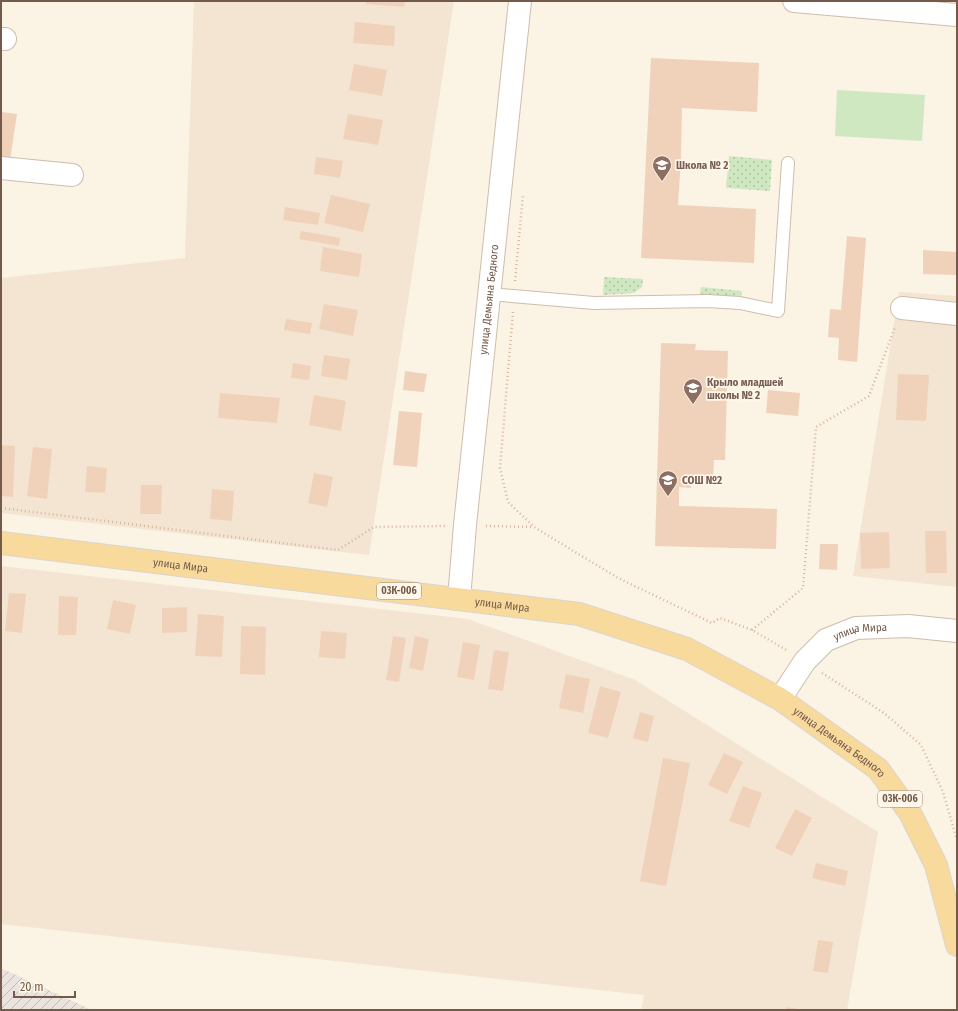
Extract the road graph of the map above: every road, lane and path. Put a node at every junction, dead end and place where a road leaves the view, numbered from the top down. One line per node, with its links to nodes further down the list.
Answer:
1 (520, 1): 8 (street, улица Демьяна Бедного)
2 (794, 1): 3 (street)
3 (957, 15)
4 (788, 163): 9 (lane)
5 (1, 168): 6 (street)
6 (72, 175)
7 (523, 192): 9 (path)
8 (490, 294): 9 (lane); 13 (street, улица Демьяна Бедного)
9 (514, 296): 14 (path)
10 (902, 308): 11 (street); 17 (path)
11 (957, 314)
12 (1, 508): 13 (path)
13 (465, 526): 14 (path); 16 (street, улица Демьяна Бедного)
14 (534, 527): 17 (path)
15 (1, 543): 16 (main road, улица Мира / 03К-006)
16 (459, 598): 20 (main road, улица Мира / 03К-006)
17 (752, 630): 19 (path)
18 (957, 631): 19 (street, улица Мира)
19 (805, 661): 20 (street, улица Мира); 21 (path)
20 (780, 699): 22 (main road, улица Демьяна Бедного / 03К-006)
21 (957, 840)
22 (957, 945)

